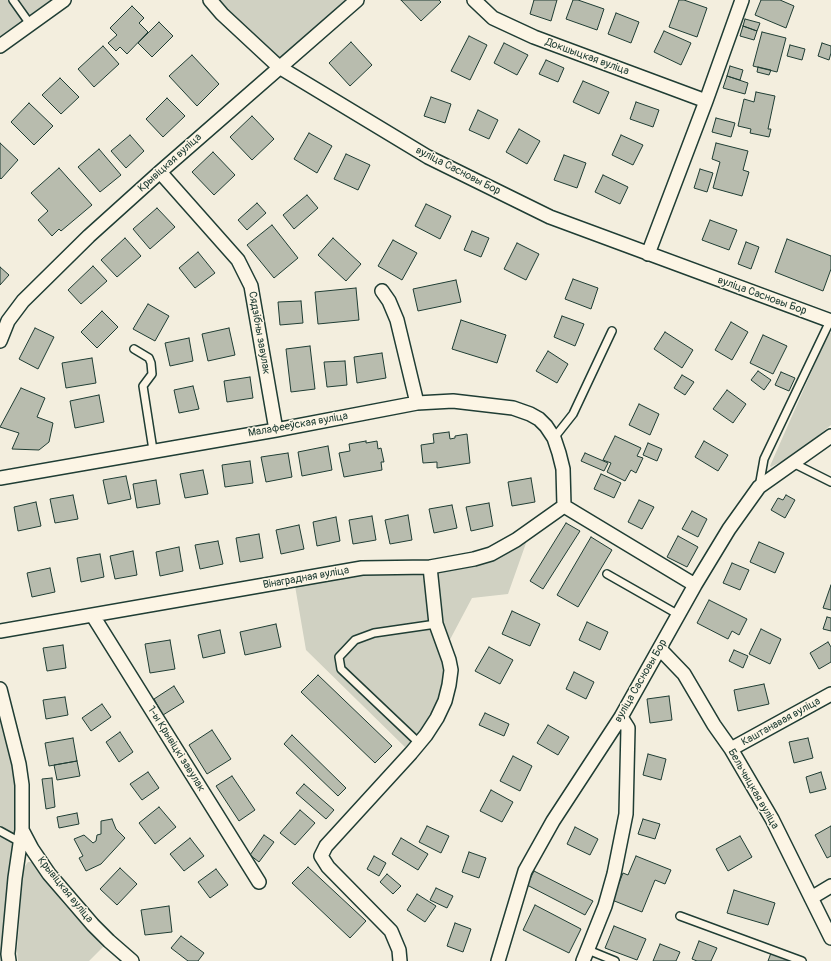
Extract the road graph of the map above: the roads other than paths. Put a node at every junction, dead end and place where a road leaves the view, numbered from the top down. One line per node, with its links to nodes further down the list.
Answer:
1 (13, 0): 7 (lane)
2 (64, 0): 7 (street)
3 (210, 0): 9 (street, вуліца Сасновы Бор)
4 (357, 0): 9 (street, Крывіцкая вуліца)
5 (474, 0): 10 (street, Докшыцкая вуліца)
6 (742, 0): 10 (street)
7 (30, 24): 8 (street)
8 (0, 46)
9 (279, 67): 11 (street, Крывіцкая вуліца); 12 (street, вуліца Сасновы Бор)
10 (706, 101): 12 (street)
11 (160, 172): 15 (street, Крывіцкая вуліца); 20 (street, Сядзібны завулак)
12 (648, 254): 14 (street, вуліца Сасновы Бор)
13 (382, 291): 19 (street)
14 (831, 321): 27 (lane)
15 (4, 322): 17 (street, Крывіцкая вуліца)
16 (612, 331): 22 (lane)
17 (0, 341)
18 (134, 349): 23 (lane)
19 (417, 403): 20 (street, Малафееўская вуліца); 22 (street, Малафееўская вуліца)
20 (276, 430): 23 (street, Малафееўская вуліца)
21 (831, 436): 24 (street, вуліца Сасновы Бор)
22 (554, 438): 28 (street, Малафееўская вуліца)
23 (153, 450): 25 (street, Малафееўская вуліца)
24 (792, 462): 26 (lane); 27 (street, вуліца Сасновы Бор)
25 (0, 478)
26 (831, 482)
27 (759, 487): 31 (street, вуліца Сасновы Бор)
28 (564, 506): 29 (street, Вінаградная вуліца); 31 (street)
29 (430, 566): 33 (street, Вінаградная вуліца); 34 (street)
30 (607, 574): 32 (lane)
31 (695, 585): 32 (street, вуліца Сасновы Бор)
32 (679, 615): 36 (street, вуліца Сасновы Бор)
33 (93, 616): 35 (street, Вінаградная вуліца); 44 (street, 1-ы Крывіцкі завулак)
34 (436, 624): 40 (street); 40 (lane)
35 (0, 632)
36 (660, 649): 39 (street, вуліца Сасновы Бор); 41 (street, Бельчыцкая вуліца)
37 (0, 693): 43 (street, Крывіцкая вуліца)
38 (831, 694): 41 (street, Каштанавая вуліца)
39 (622, 717): 49 (street); 53 (street, вуліца Сасновы Бор)
40 (419, 743): 52 (street)
41 (731, 749): 46 (street, Бельчыцкая вуліца)
42 (0, 831): 43 (lane)
43 (21, 836): 50 (street); 51 (street, Крывіцкая вуліца)
44 (259, 882)
45 (831, 886): 46 (street)
46 (811, 898): 48 (street, Бельчыцкая вуліца)
47 (680, 916): 55 (lane)
48 (831, 938)
49 (585, 955): 54 (lane)
50 (6, 957)
51 (132, 961)
52 (400, 961)
53 (498, 961)
54 (615, 961)
55 (802, 961)

